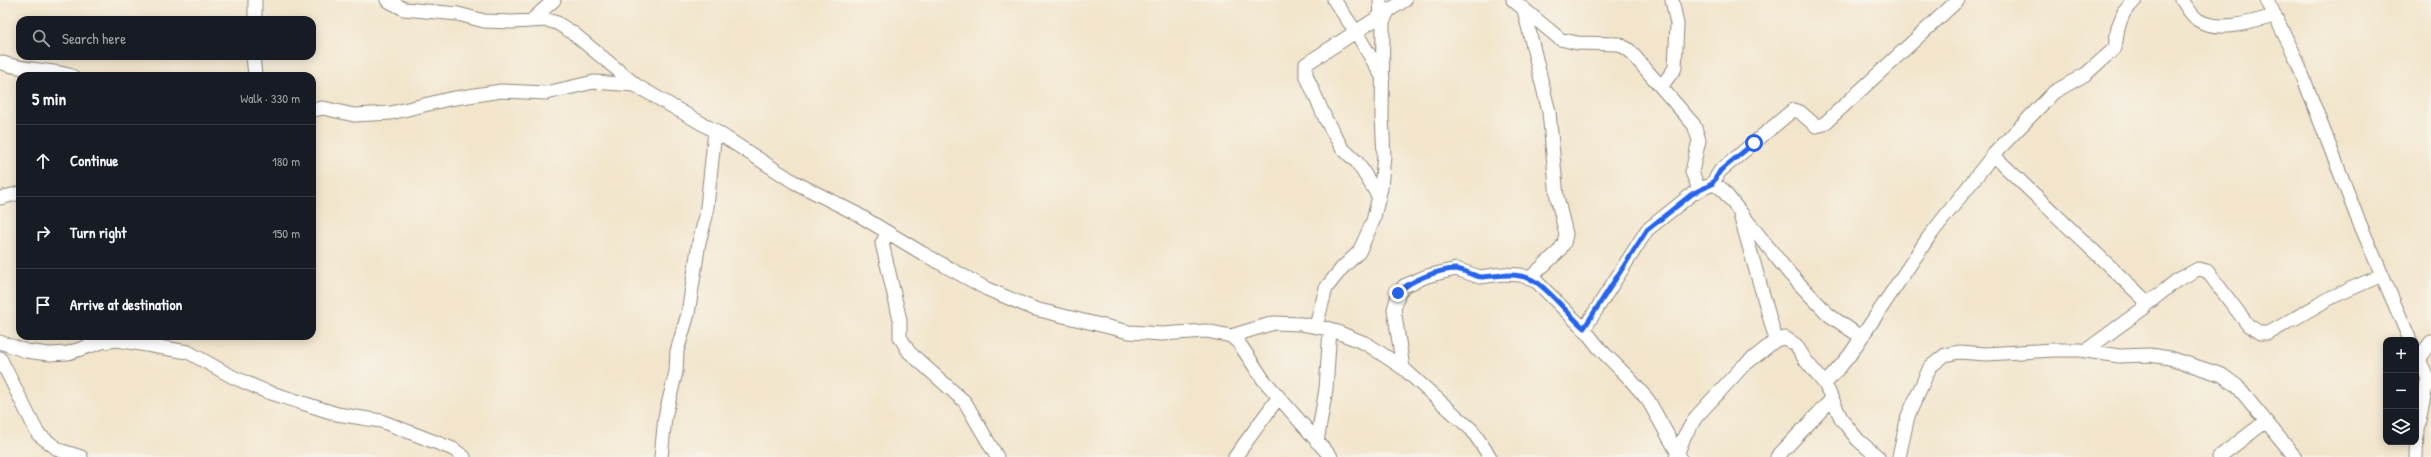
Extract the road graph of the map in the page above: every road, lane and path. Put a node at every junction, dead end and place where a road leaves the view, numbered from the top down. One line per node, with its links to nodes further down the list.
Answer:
1 (255, 0): 15 (street)
2 (387, 0): 17 (street)
3 (554, 0): 17 (street)
4 (1334, 0): 18 (street)
5 (1380, 0): 14 (street)
6 (1405, 0): 14 (street)
7 (1513, 0): 13 (street)
8 (1672, 0): 27 (street)
9 (1958, 0): 31 (street)
10 (2135, 0): 30 (street)
11 (2182, 0): 16 (street)
12 (2266, 0): 16 (street)
13 (1524, 10): 27 (street); 39 (street)
14 (1385, 14): 18 (street); 24 (street)
15 (255, 16)
16 (2274, 16): 38 (street)
17 (532, 20): 21 (street)
18 (1356, 32): 24 (street); 34 (street)
19 (253, 60): 23 (street)
20 (0, 62): 22 (street)
21 (610, 65): 25 (street); 26 (street)
22 (58, 72)
23 (255, 72)
24 (1383, 78): 34 (street)
25 (594, 82): 26 (street); 28 (street)
26 (637, 86): 29 (street)
27 (1661, 87): 32 (street)
28 (316, 109)
29 (715, 131): 37 (street); 64 (street)
30 (1993, 155): 40 (street); 45 (street)
31 (1712, 184): 32 (street); 36 (street)
32 (1699, 189): 42 (street)
33 (16, 194): 35 (street)
34 (1379, 197): 41 (street)
35 (0, 198)
36 (1738, 209): 45 (street); 47 (street)
37 (888, 233): 44 (street); 65 (street)
38 (2382, 274): 40 (street); 46 (street)
39 (1529, 279): 42 (street); 54 (street)
40 (2146, 305): 50 (street)
41 (1316, 326): 43 (street); 44 (street)
42 (1584, 328): 61 (street)
43 (1330, 329): 54 (street); 60 (street)
44 (1231, 336): 57 (street)
45 (1861, 337): 56 (street)
46 (2409, 337)
47 (1776, 340): 56 (street); 61 (street)
48 (0, 342): 63 (street)
49 (2431, 342): 51 (street)
50 (2085, 351): 59 (street); 71 (street)
51 (2419, 354)
52 (0, 358): 62 (street)
53 (2419, 360): 55 (street)
54 (1403, 368): 68 (street)
55 (2430, 381): 74 (street)
56 (1825, 384): 58 (street)
57 (1278, 398): 60 (street); 66 (street)
58 (1832, 400): 69 (street); 70 (street)
59 (2265, 422): 72 (street); 73 (street)
60 (1316, 442): 67 (street)
61 (1678, 456)
62 (81, 457)
63 (464, 457)
64 (661, 457)
65 (997, 457)
66 (1235, 457)
67 (1331, 457)
68 (1490, 457)
69 (1777, 457)
70 (1878, 457)
71 (1899, 457)
72 (2219, 457)
73 (2295, 457)
74 (2416, 457)

